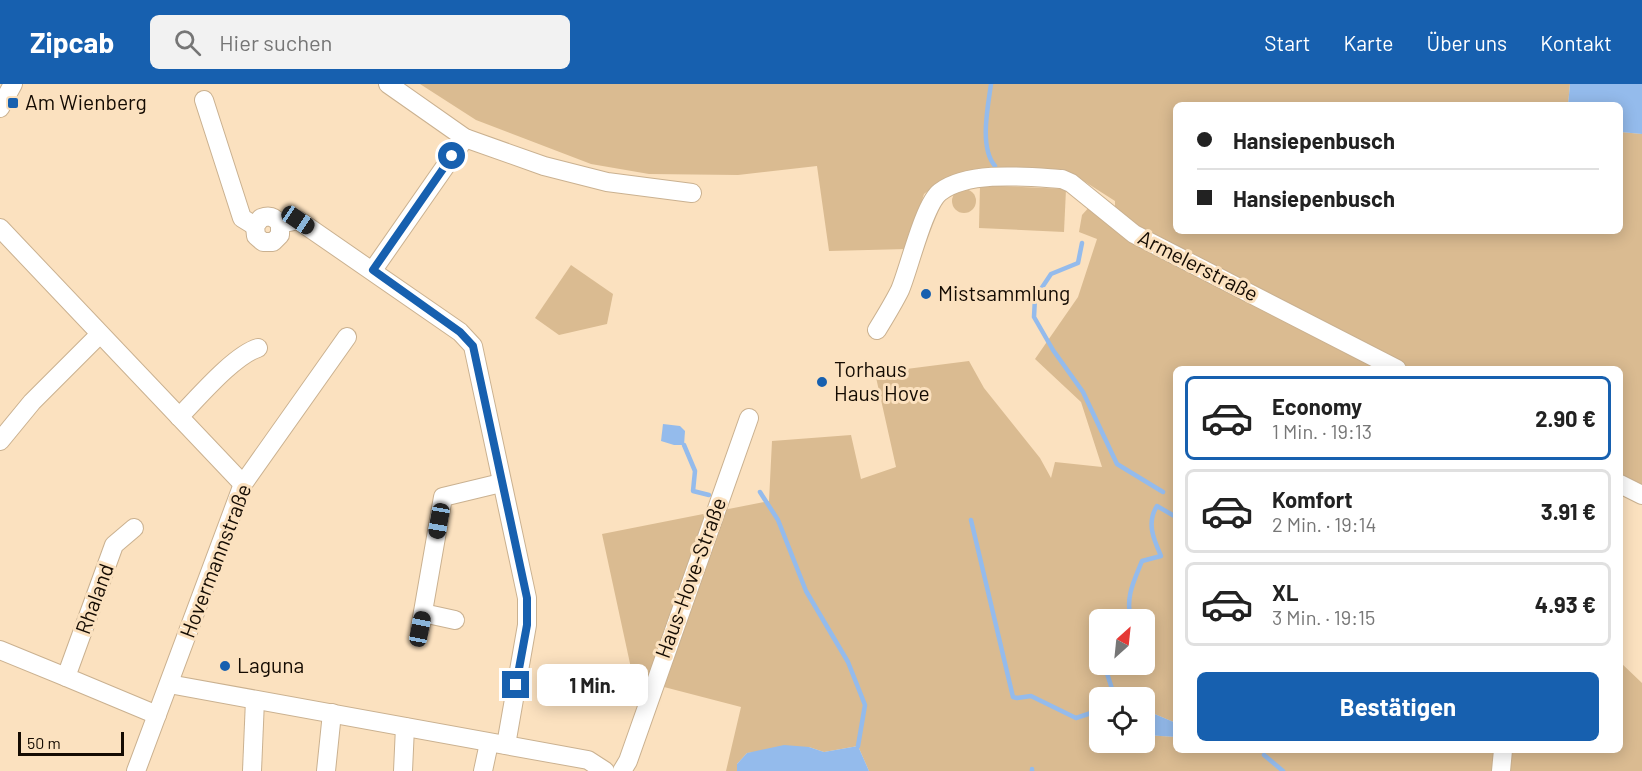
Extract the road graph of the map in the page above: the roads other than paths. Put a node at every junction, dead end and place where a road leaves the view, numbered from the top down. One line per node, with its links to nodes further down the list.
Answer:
1 (13, 84): 4 (street)
2 (388, 84): 5 (street)
3 (204, 99): 8 (street)
4 (0, 108)
5 (465, 138): 6 (street); 8 (street)
6 (692, 193)
7 (0, 228): 10 (street)
8 (373, 270): 17 (street)
9 (877, 330): 13 (street, Armelerstraße)
10 (100, 334): 14 (street); 16 (street)
11 (347, 337): 18 (street, Hovermannstraße)
12 (258, 348): 14 (street)
13 (1391, 366)
14 (179, 417): 18 (street)
15 (749, 418): 39 (street, Haus-Hove-Straße)
16 (0, 441)
17 (501, 483): 22 (street); 30 (street)
18 (243, 484): 25 (street, Hovermannstraße)
19 (1623, 486): 20 (street)
20 (1642, 495)
21 (134, 528): 24 (street, Rhaland)
22 (455, 620)
23 (0, 650): 24 (street)
24 (66, 677): 28 (street)
25 (169, 684): 26 (street); 28 (street, Hovermannstraße)
26 (255, 700): 27 (street); 34 (street)
27 (332, 713): 29 (street); 35 (street)
28 (157, 715): 33 (street, Hovermannstraße)
29 (405, 727): 30 (street); 36 (street)
30 (497, 744): 32 (street); 37 (street)
31 (1503, 753): 40 (street)
32 (549, 762): 38 (street)
33 (136, 771)
34 (252, 771)
35 (326, 771)
36 (403, 771)
37 (483, 771)
38 (604, 771)
39 (622, 771)
40 (1501, 771)

